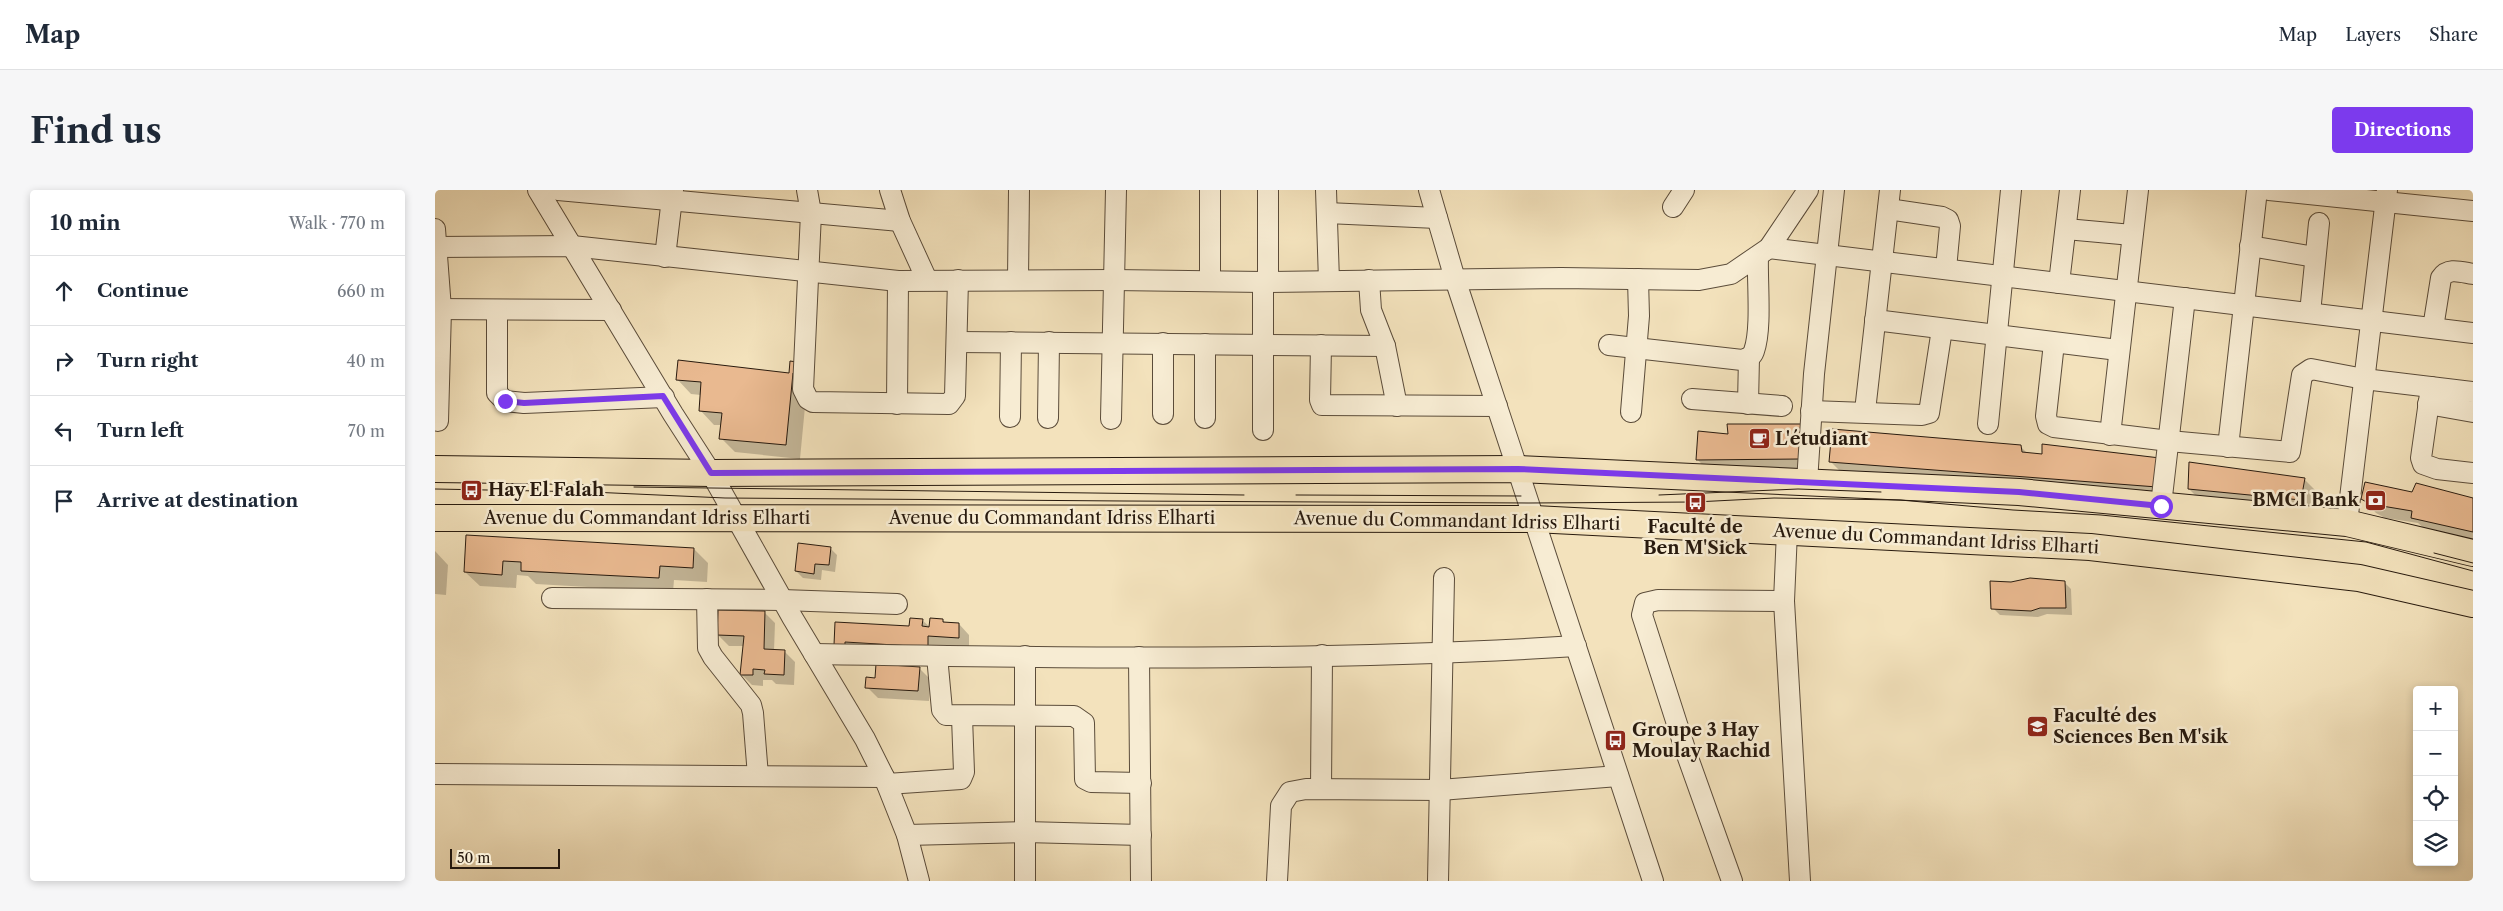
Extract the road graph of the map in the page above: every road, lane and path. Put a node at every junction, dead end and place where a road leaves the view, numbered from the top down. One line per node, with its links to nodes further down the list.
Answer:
1 (538, 190): 34 (street)
2 (558, 190): 19 (street)
3 (807, 190): 26 (street)
4 (890, 190): 29 (street)
5 (1019, 190): 45 (street)
6 (1116, 190): 50 (street)
7 (1210, 190): 53 (street)
8 (1268, 190): 55 (street)
9 (1326, 190): 27 (street)
10 (1429, 190): 28 (street)
11 (1684, 190): 24 (street)
12 (1808, 190): 36 (street)
13 (1834, 190): 37 (street)
14 (2011, 190): 44 (street)
15 (2070, 190): 31 (street)
16 (2138, 190): 32 (street)
17 (2257, 190): 35 (street)
18 (2269, 190): 20 (street)
19 (607, 192): 21 (street)
20 (2316, 193): 22 (street)
21 (673, 195): 26 (street); 38 (street)
22 (2386, 196): 25 (street); 65 (street)
23 (1889, 199): 40 (street); 41 (street)
24 (1673, 207)
25 (2473, 211)
26 (811, 213): 29 (street); 42 (street)
27 (1327, 213): 28 (street); 54 (street)
28 (1437, 218): 46 (street)
29 (900, 221): 48 (street)
30 (2319, 223): 39 (street)
31 (2066, 229): 32 (street); 56 (street)
32 (2132, 235): 57 (street)
33 (436, 241): 34 (street); 60 (street)
34 (572, 246): 38 (street); 61 (street)
35 (2250, 246): 39 (street); 59 (street)
36 (1763, 252): 37 (street); 47 (street); 83 (street)
37 (1826, 255): 40 (street); 94 (street)
38 (665, 257): 42 (street)
39 (2315, 257): 63 (street)
40 (1882, 262): 41 (street); 64 (street)
41 (1946, 269): 44 (street)
42 (808, 273): 52 (street); 89 (street)
43 (2473, 274): 66 (street)
44 (2001, 276): 56 (street); 69 (street)
45 (1018, 279): 49 (street); 50 (street)
46 (1455, 279): 47 (street); 51 (street); 92 (street)
47 (1638, 279): 81 (street)
48 (927, 280): 49 (street); 52 (street)
49 (958, 280): 70 (street)
50 (1113, 280): 53 (street); 73 (street)
51 (1369, 280): 54 (street); 80 (street)
52 (898, 281): 89 (street)
53 (1210, 281): 55 (street)
54 (1329, 281): 55 (street)
55 (1265, 282): 77 (street)
56 (2059, 283): 57 (street)
57 (2125, 291): 58 (street); 82 (street)
58 (2185, 298): 59 (street); 107 (street)
59 (2243, 305): 63 (street); 108 (street)
60 (438, 309): 62 (street); 103 (street)
61 (611, 310): 62 (street); 86 (street)
62 (497, 311): 86 (street)
63 (2310, 313): 65 (street)
64 (1875, 320): 67 (street); 96 (street)
65 (2373, 320): 66 (street); 84 (street)
66 (2433, 328): 68 (street)
67 (1942, 329): 69 (street); 96 (street)
68 (2473, 333)
69 (1996, 336): 75 (street); 104 (street)
70 (957, 342): 71 (street); 89 (street)
71 (1011, 342): 72 (street); 99 (street)
72 (1049, 342): 73 (street); 100 (street)
73 (1112, 343): 74 (street); 102 (street)
74 (1163, 343): 76 (street); 98 (street)
75 (2054, 343): 82 (street); 106 (street)
76 (1205, 344): 77 (street); 101 (street)
77 (1263, 344): 78 (street); 105 (street)
78 (1321, 345): 80 (street); 91 (street)
79 (1609, 345): 81 (street)
80 (1385, 346): 91 (street)
81 (1637, 348): 83 (street); 95 (street)
82 (2119, 350): 106 (street)
83 (1749, 358): 90 (street)
84 (2364, 379): 87 (street); 108 (street); 118 (street)
85 (2473, 392): 87 (street)
86 (663, 396): 111 (street)
87 (2429, 396): 97 (street); 112 (street)
88 (1692, 399): 90 (street)
89 (897, 404)
90 (1748, 404): 93 (street)
91 (1397, 406): 92 (street)
92 (1497, 406): 110 (street)
93 (1782, 406)
94 (1811, 411): 96 (street); 113 (street)
95 (1631, 412)
96 (1865, 412)
97 (2473, 412)
98 (1163, 414)
99 (1010, 417)
100 (1047, 418)
101 (1205, 418)
102 (1111, 419)
103 (438, 421)
104 (1988, 424)
105 (1263, 430)
106 (2110, 435): 107 (street)
107 (2169, 442): 108 (street); 114 (street)
108 (2228, 447)
109 (435, 469): 111 (main road)
110 (1518, 469): 111 (main road); 113 (main road); 117 (street)
111 (711, 473): 116 (street)
112 (2473, 473)
113 (1807, 482): 114 (main road)
114 (2161, 506): 118 (main road)
115 (435, 518): 116 (main road, Avenue du Commandant Idriss Elharti)
116 (736, 518): 117 (main road, Avenue du Commandant Idriss Elharti); 124 (street)
117 (1534, 519): 119 (main road, Avenue du Commandant Idriss Elharti); 128 (street)
118 (2347, 523): 120 (main road)
119 (1787, 531): 125 (street); 127 (main road, Avenue du Commandant Idriss Elharti)
120 (2473, 553)
121 (1444, 578): 130 (street)
122 (552, 598): 123 (street)
123 (707, 599): 124 (street); 138 (street)
124 (782, 600): 126 (street); 129 (street)
125 (1784, 601): 153 (street); 154 (street)
126 (897, 604)
127 (2473, 604)
128 (1576, 646): 130 (street); 139 (street)
129 (814, 654): 132 (street); 140 (street)
130 (1443, 654): 131 (street); 143 (street)
131 (1322, 655): 134 (street); 142 (street)
132 (937, 656): 133 (street); 135 (street)
133 (1025, 656): 134 (street); 136 (street)
134 (1139, 656): 141 (street)
135 (962, 717): 136 (street); 140 (street)
136 (1025, 717): 141 (street); 144 (street)
137 (435, 774): 138 (street)
138 (758, 776): 140 (street)
139 (1619, 776): 143 (street); 152 (street)
140 (886, 781): 145 (street)
141 (1141, 783): 146 (street)
142 (1321, 789): 143 (street); 150 (street)
143 (1439, 790): 151 (street)
144 (1025, 832): 145 (street); 146 (street); 148 (street)
145 (907, 835): 147 (street)
146 (1141, 835): 149 (street)
147 (919, 881)
148 (1025, 881)
149 (1141, 881)
150 (1277, 881)
151 (1438, 881)
152 (1653, 881)
153 (1732, 881)
154 (1800, 881)

